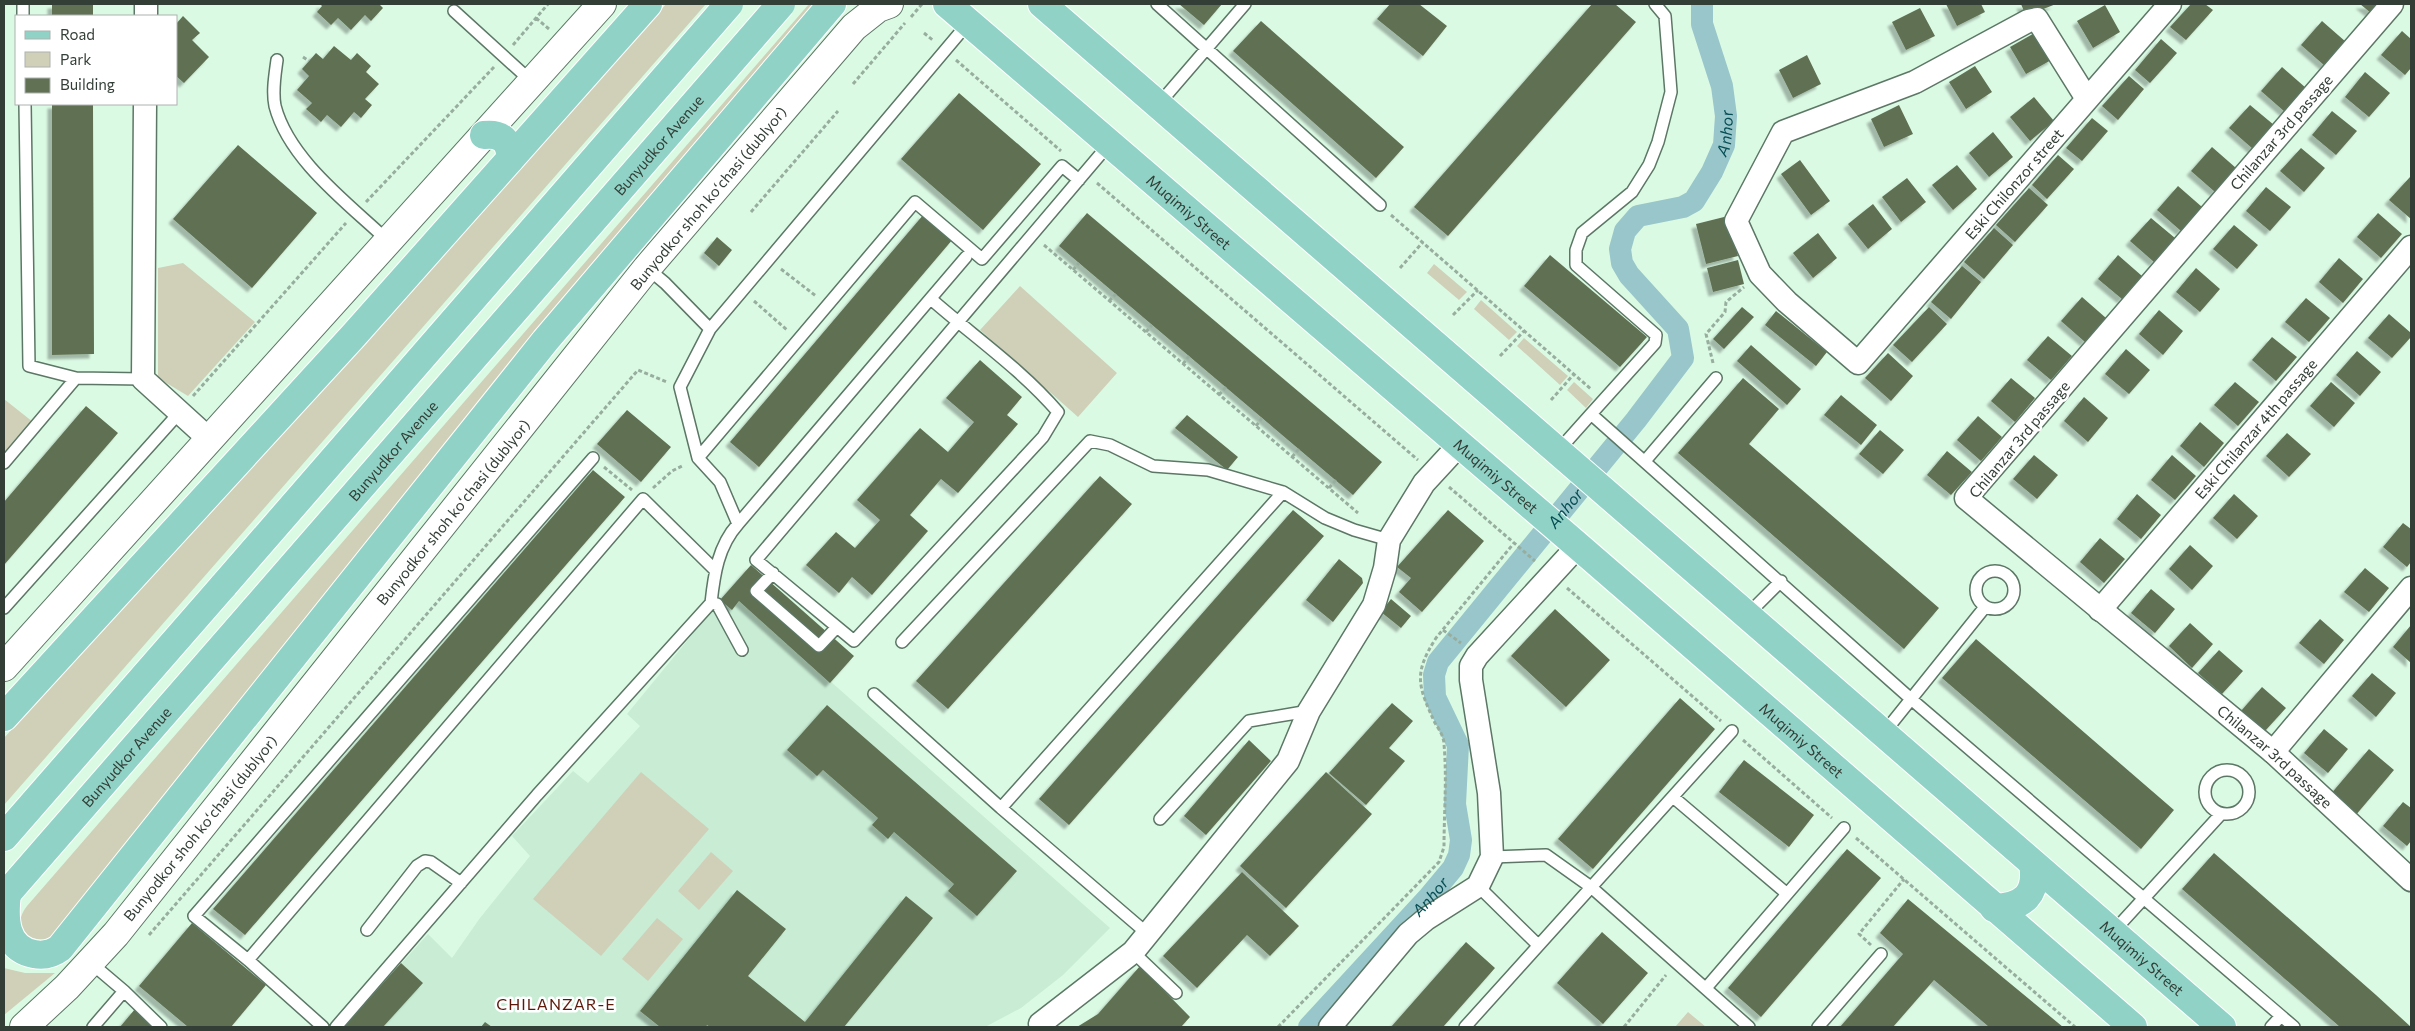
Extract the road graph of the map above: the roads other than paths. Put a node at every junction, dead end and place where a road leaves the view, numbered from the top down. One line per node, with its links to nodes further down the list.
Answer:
1 (602, 4): 19 (street)
2 (648, 4): 26 (main road)
3 (729, 4): 77 (main road, bridge)
4 (781, 4): 85 (main road, Bunyudkor Avenue, bridge)
5 (832, 4): 85 (main road)
6 (930, 4): 16 (street)
7 (947, 4): 16 (main road, Muqimiy Street)
8 (1042, 4): 23 (main road, Muqimiy Street)
9 (1157, 4): 17 (lane)
10 (1245, 4): 17 (lane)
11 (1655, 4): 40 (lane)
12 (2170, 4): 20 (street, Eski Chilonzor street)
13 (2392, 4): 59 (street, Chilanzar 3rd passage)
14 (454, 11): 19 (lane)
15 (896, 14): 32 (street, Bunyodkor shoh koʻchasi (dublyor))
16 (969, 22): 25 (main road, Muqimiy Street); 35 (lane)
17 (1208, 47): 23 (lane); 28 (lane)
18 (277, 60): 29 (lane)
19 (532, 82): 24 (street)
20 (2087, 99): 20 (street, Eski Chilonzor street)
21 (24, 105): 36 (lane)
22 (145, 105): 38 (street)
23 (1158, 105): 43 (main road, Muqimiy Street)
24 (484, 135): 26 (main road); 29 (street)
25 (1110, 143): 27 (lane); 42 (main road, Muqimiy Street)
26 (510, 159): 68 (main road)
27 (1082, 176): 34 (lane); 45 (lane)
28 (1380, 205)
29 (388, 241): 41 (street)
30 (2411, 247): 59 (street, Eski Chilanzar 4th passage)
31 (966, 257): 33 (lane)
32 (647, 268): 35 (lane); 95 (street, Bunyodkor shoh koʻchasi (dublyor))
33 (931, 299): 34 (lane); 49 (lane)
34 (958, 323): 53 (lane); 61 (lane)
35 (710, 329): 45 (lane)
36 (76, 378): 38 (lane); 47 (lane)
37 (1716, 378): 46 (lane)
38 (143, 379): 39 (street)
39 (179, 413): 41 (street); 58 (lane)
40 (1593, 416): 43 (lane); 46 (lane)
41 (209, 439): 64 (street)
42 (1460, 444): 50 (street); 51 (main road, Muqimiy Street)
43 (1560, 453): 60 (main road, Muqimiy Street)
44 (593, 458): 94 (lane)
45 (698, 458): 49 (lane)
46 (1642, 459): 54 (lane)
47 (4, 463)
48 (1283, 492): 50 (lane); 62 (lane); 73 (lane)
49 (738, 524): 52 (lane)
50 (1389, 540): 67 (street)
51 (1574, 542): 78 (street); 87 (main road, Muqimiy Street)
52 (715, 570): 56 (lane); 94 (lane)
53 (773, 573): 61 (lane); 61 (lane)
54 (1781, 581): 60 (lane); 66 (lane)
55 (2411, 588): 71 (street)
56 (711, 603): 63 (lane); 81 (lane)
57 (1985, 607): 57 (lane); 66 (lane)
58 (4, 608)
59 (2100, 610): 71 (street, Chilanzar 3rd passage)
60 (1747, 615): 70 (main road, Muqimiy Street)
61 (837, 627)
62 (902, 642)
63 (742, 650)
64 (4, 667)
65 (874, 694): 73 (lane)
66 (1911, 699): 70 (lane); 86 (lane)
67 (1309, 711): 75 (lane); 90 (street)
68 (4, 717)
69 (1732, 731): 72 (lane)
70 (1883, 734): 79 (main road, Muqimiy Street)
71 (2272, 752): 80 (street, Chilanzar 3rd passage)
72 (1673, 797): 83 (lane); 84 (lane)
73 (1001, 808): 90 (lane)
74 (2220, 814): 74 (lane); 86 (lane)
75 (1160, 819)
76 (1844, 828): 84 (lane)
77 (4, 837)
78 (1492, 857): 82 (street); 83 (lane)
79 (2033, 864): 87 (main road); 89 (main road, Muqimiy Street)
80 (2409, 872)
81 (461, 883): 88 (lane); 105 (lane)
82 (1478, 886): 91 (lane); 106 (street)
83 (1591, 887): 91 (lane); 96 (lane)
84 (1786, 893): 96 (lane)
85 (5, 895)
86 (2145, 897): 89 (lane); 99 (lane)
87 (1994, 908): 110 (main road, Muqimiy Street)
88 (367, 930)
89 (2112, 933): 111 (main road, Muqimiy Street)
90 (1149, 935): 92 (street)
91 (1538, 945): 107 (lane)
92 (1133, 952): 98 (lane); 100 (street)
93 (1882, 954): 109 (lane)
94 (248, 960): 104 (lane)
95 (90, 963): 97 (lane); 101 (street, Bunyodkor shoh koʻchasi (dublyor))
96 (1706, 988): 108 (lane)
97 (124, 991): 102 (lane); 103 (lane)
98 (1176, 993)
99 (2281, 1016): 112 (lane); 113 (lane)
100 (1039, 1026)
101 (24, 1027)
102 (93, 1027)
103 (161, 1027)
104 (323, 1027)
105 (336, 1027)
106 (1330, 1027)
107 (1465, 1027)
108 (1749, 1027)
109 (1818, 1027)
110 (2133, 1027)
111 (2222, 1027)
112 (2271, 1027)
113 (2294, 1027)

